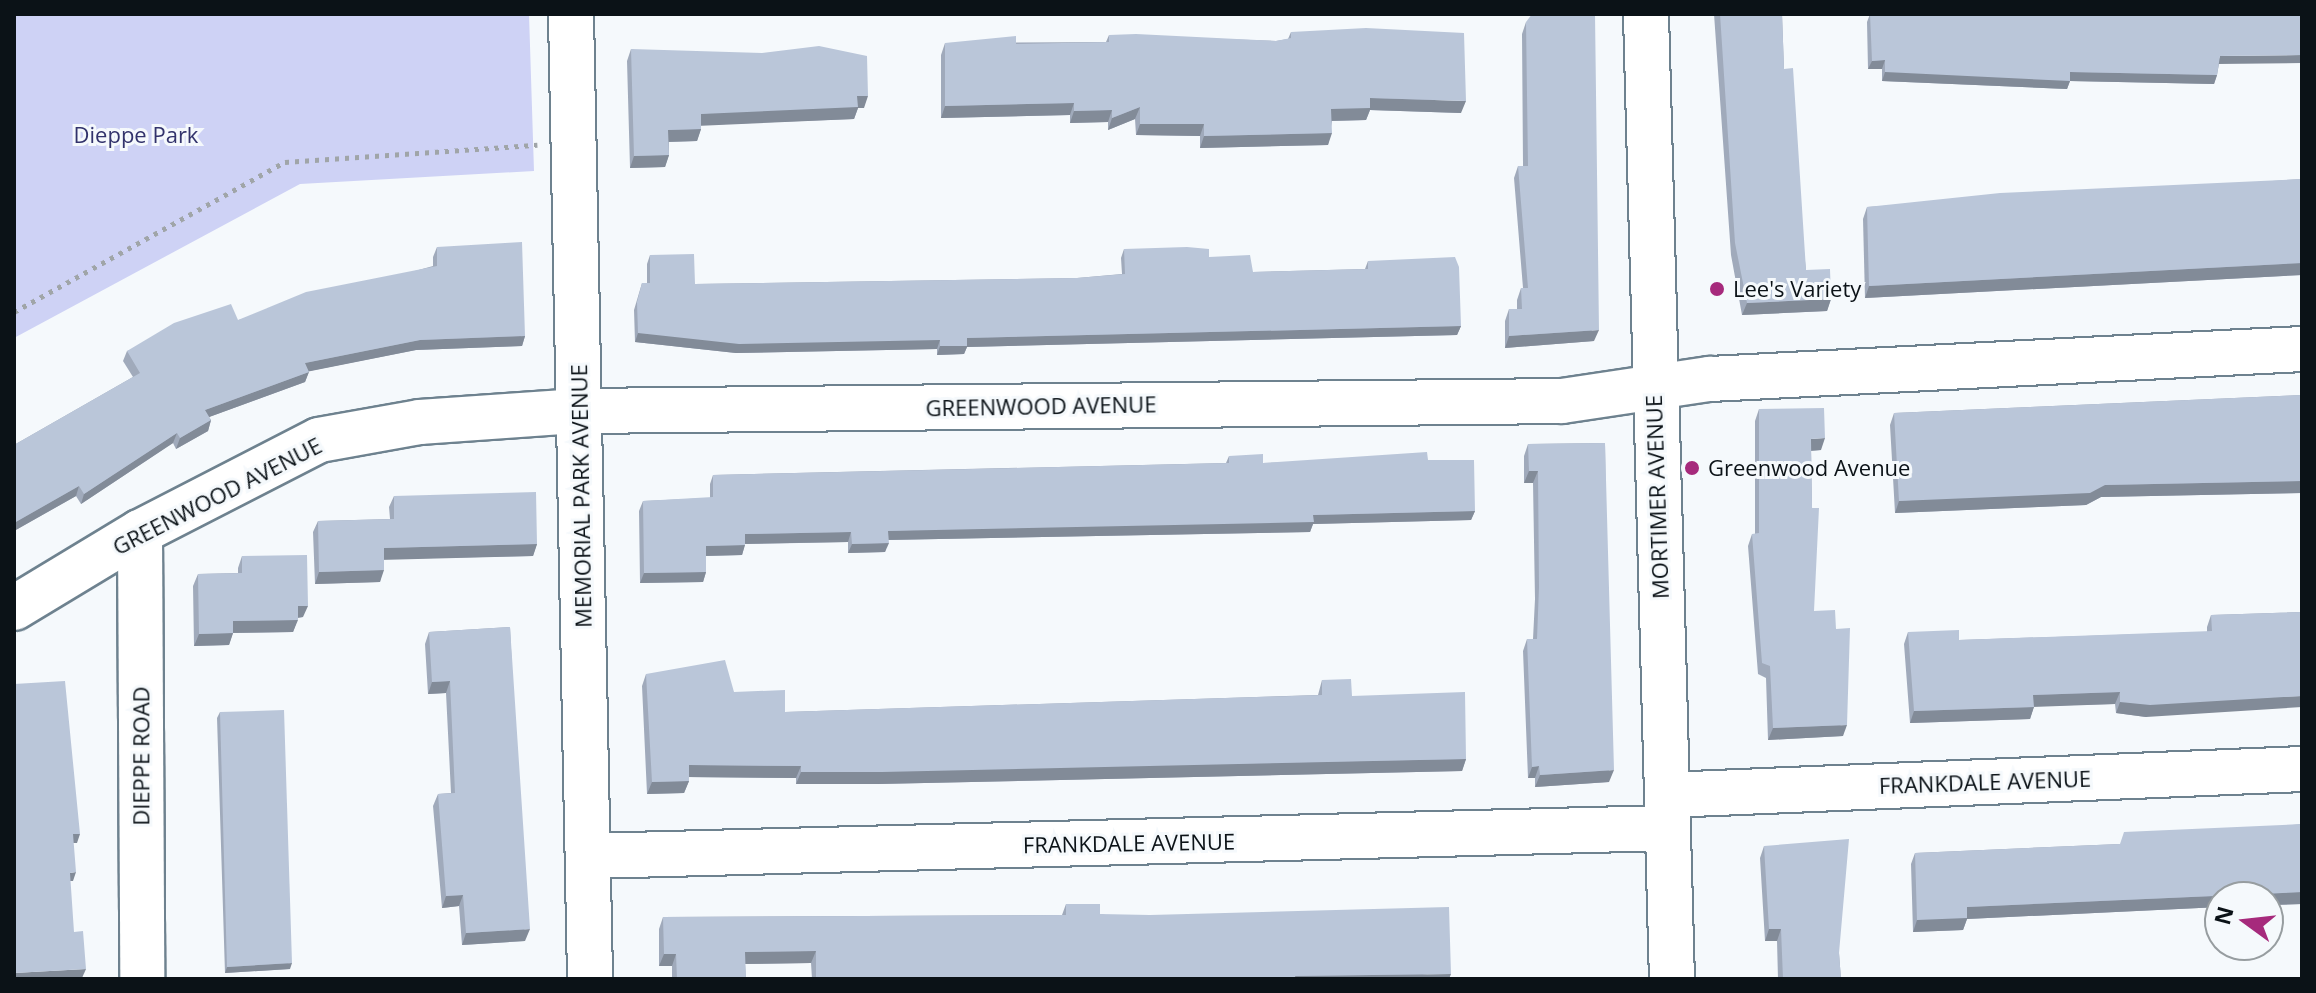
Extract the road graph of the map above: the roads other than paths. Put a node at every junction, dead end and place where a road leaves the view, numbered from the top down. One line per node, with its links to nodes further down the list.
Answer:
1 (571, 14): 5 (street, MEMORIAL PARK AVENUE)
2 (1646, 14): 4 (street, MORTIMER AVENUE)
3 (2302, 349): 4 (street, GREENWOOD AVENUE)
4 (1652, 384): 5 (street, GREENWOOD AVENUE); 9 (street, MORTIMER AVENUE)
5 (579, 411): 6 (street, GREENWOOD AVENUE); 10 (street, MEMORIAL PARK AVENUE)
6 (140, 532): 7 (street, GREENWOOD AVENUE); 11 (street, DIEPPE ROAD)
7 (14, 608)
8 (2302, 769): 9 (street, FRANKDALE AVENUE)
9 (1668, 812): 10 (street, FRANKDALE AVENUE); 13 (street, MORTIMER AVENUE)
10 (590, 856): 12 (street, MEMORIAL PARK AVENUE)
11 (142, 979)
12 (590, 979)
13 (1672, 979)

